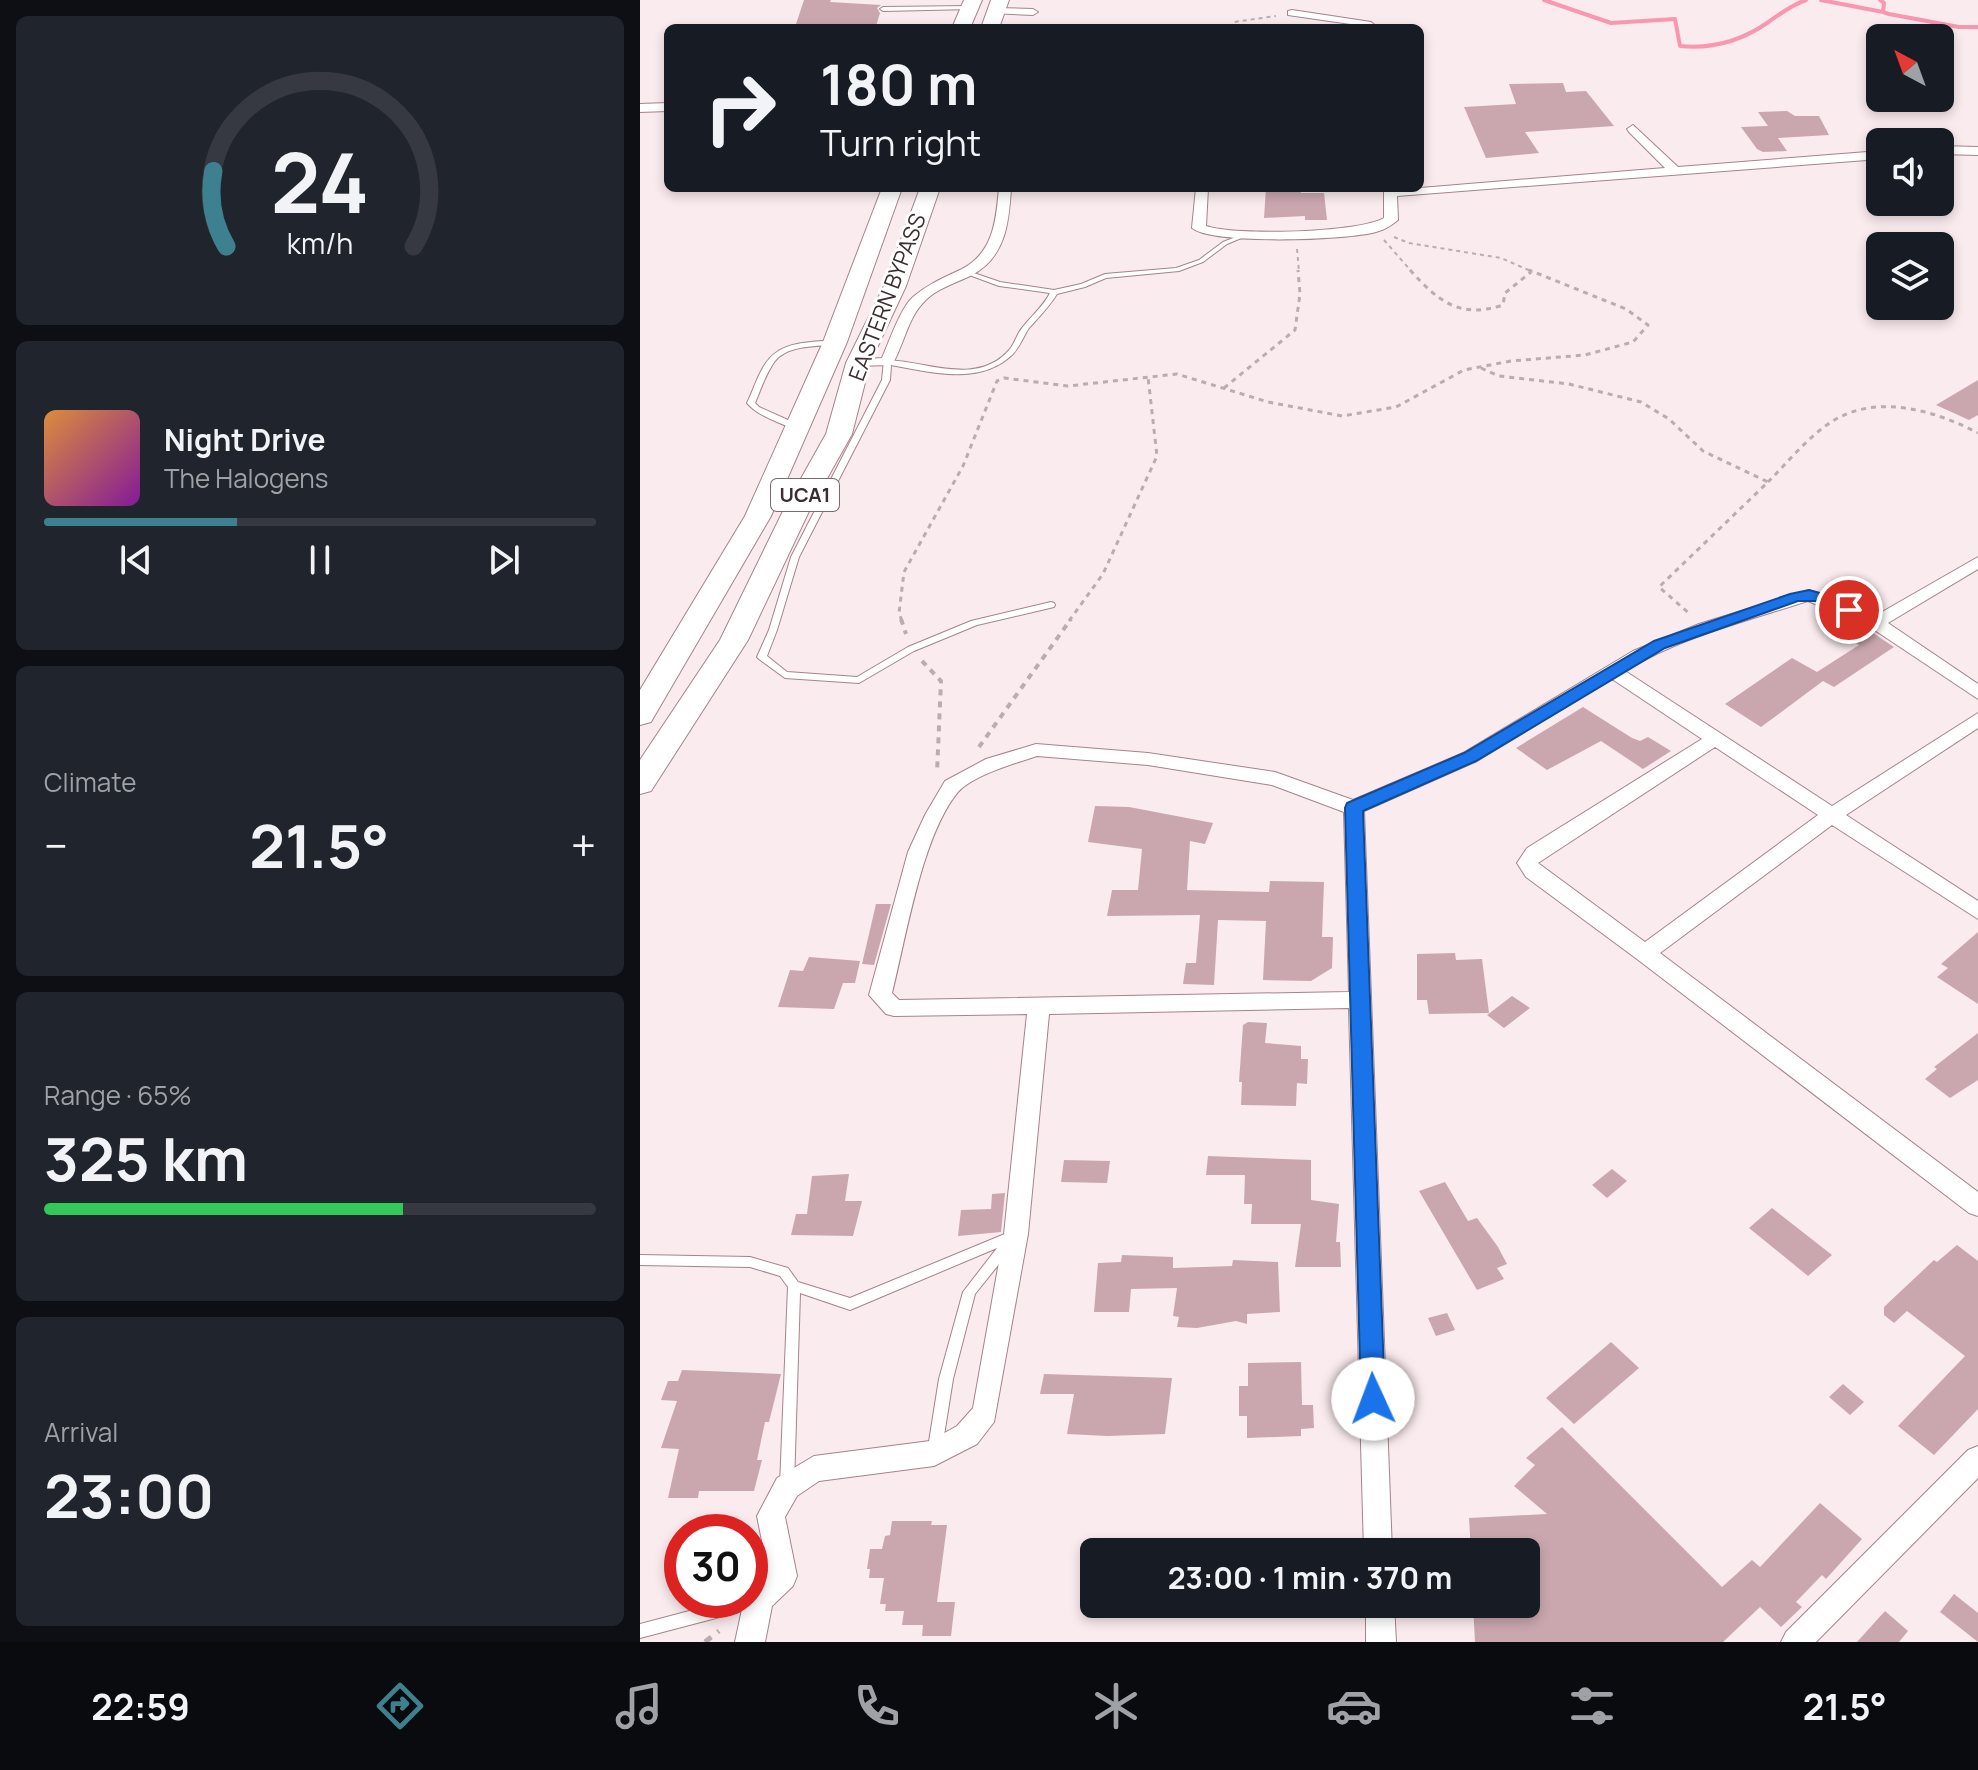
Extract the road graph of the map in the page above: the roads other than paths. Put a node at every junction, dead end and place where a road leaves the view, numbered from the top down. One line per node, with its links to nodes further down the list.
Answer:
1 (972, 4): 3 (lane); 6 (main road)
2 (1035, 6): 4 (street)
3 (883, 9)
4 (995, 13)
5 (1292, 13): 7 (street)
6 (963, 24)
7 (1364, 24)
8 (664, 107): 9 (street)
9 (640, 108)
10 (1633, 129): 14 (street)
11 (1954, 150): 12 (street)
12 (1978, 151)
13 (1866, 156): 14 (street)
14 (1674, 170): 15 (street)
15 (1424, 188)
16 (891, 192): 24 (main road, EASTERN BYPASS / UCA1)
17 (929, 192): 26 (main road, EASTERN BYPASS / UCA1)
18 (1005, 192): 22 (street)
19 (1202, 192): 21 (street)
20 (1390, 192): 21 (street)
21 (1248, 234): 23 (lane)
22 (966, 272): 23 (lane); 25 (street)
23 (1054, 292): 25 (lane)
24 (835, 342): 27 (main road, EASTERN BYPASS / UCA1); 27 (lane)
25 (887, 362): 26 (street); 29 (lane)
26 (858, 363): 36 (main road, EASTERN BYPASS / UCA1)
27 (796, 427): 33 (main road, EASTERN BYPASS / UCA1)
28 (1975, 567): 30 (street)
29 (1051, 605)
30 (1876, 623): 31 (street); 32 (street)
31 (1614, 672): 35 (street); 37 (street)
32 (1978, 693)
33 (640, 715)
34 (1978, 719): 38 (street)
35 (1715, 739): 38 (street); 40 (street)
36 (640, 784)
37 (1354, 808): 41 (street); 42 (street)
38 (1831, 816): 39 (street); 40 (street)
39 (1978, 911)
40 (1645, 953): 43 (street)
41 (1359, 1000): 42 (street); 50 (street)
42 (1039, 1005): 44 (street)
43 (1978, 1206)
44 (1016, 1234): 46 (lane); 47 (lane); 47 (street)
45 (640, 1260): 46 (lane)
46 (794, 1286): 49 (lane)
47 (934, 1453): 49 (street)
48 (1978, 1459): 58 (street)
49 (787, 1487): 51 (street)
50 (1378, 1538)
51 (768, 1590)
52 (688, 1618): 55 (lane)
53 (755, 1618): 56 (street)
54 (1380, 1618): 57 (street)
55 (640, 1631)
56 (750, 1642)
57 (1381, 1642)
58 (1796, 1642)

